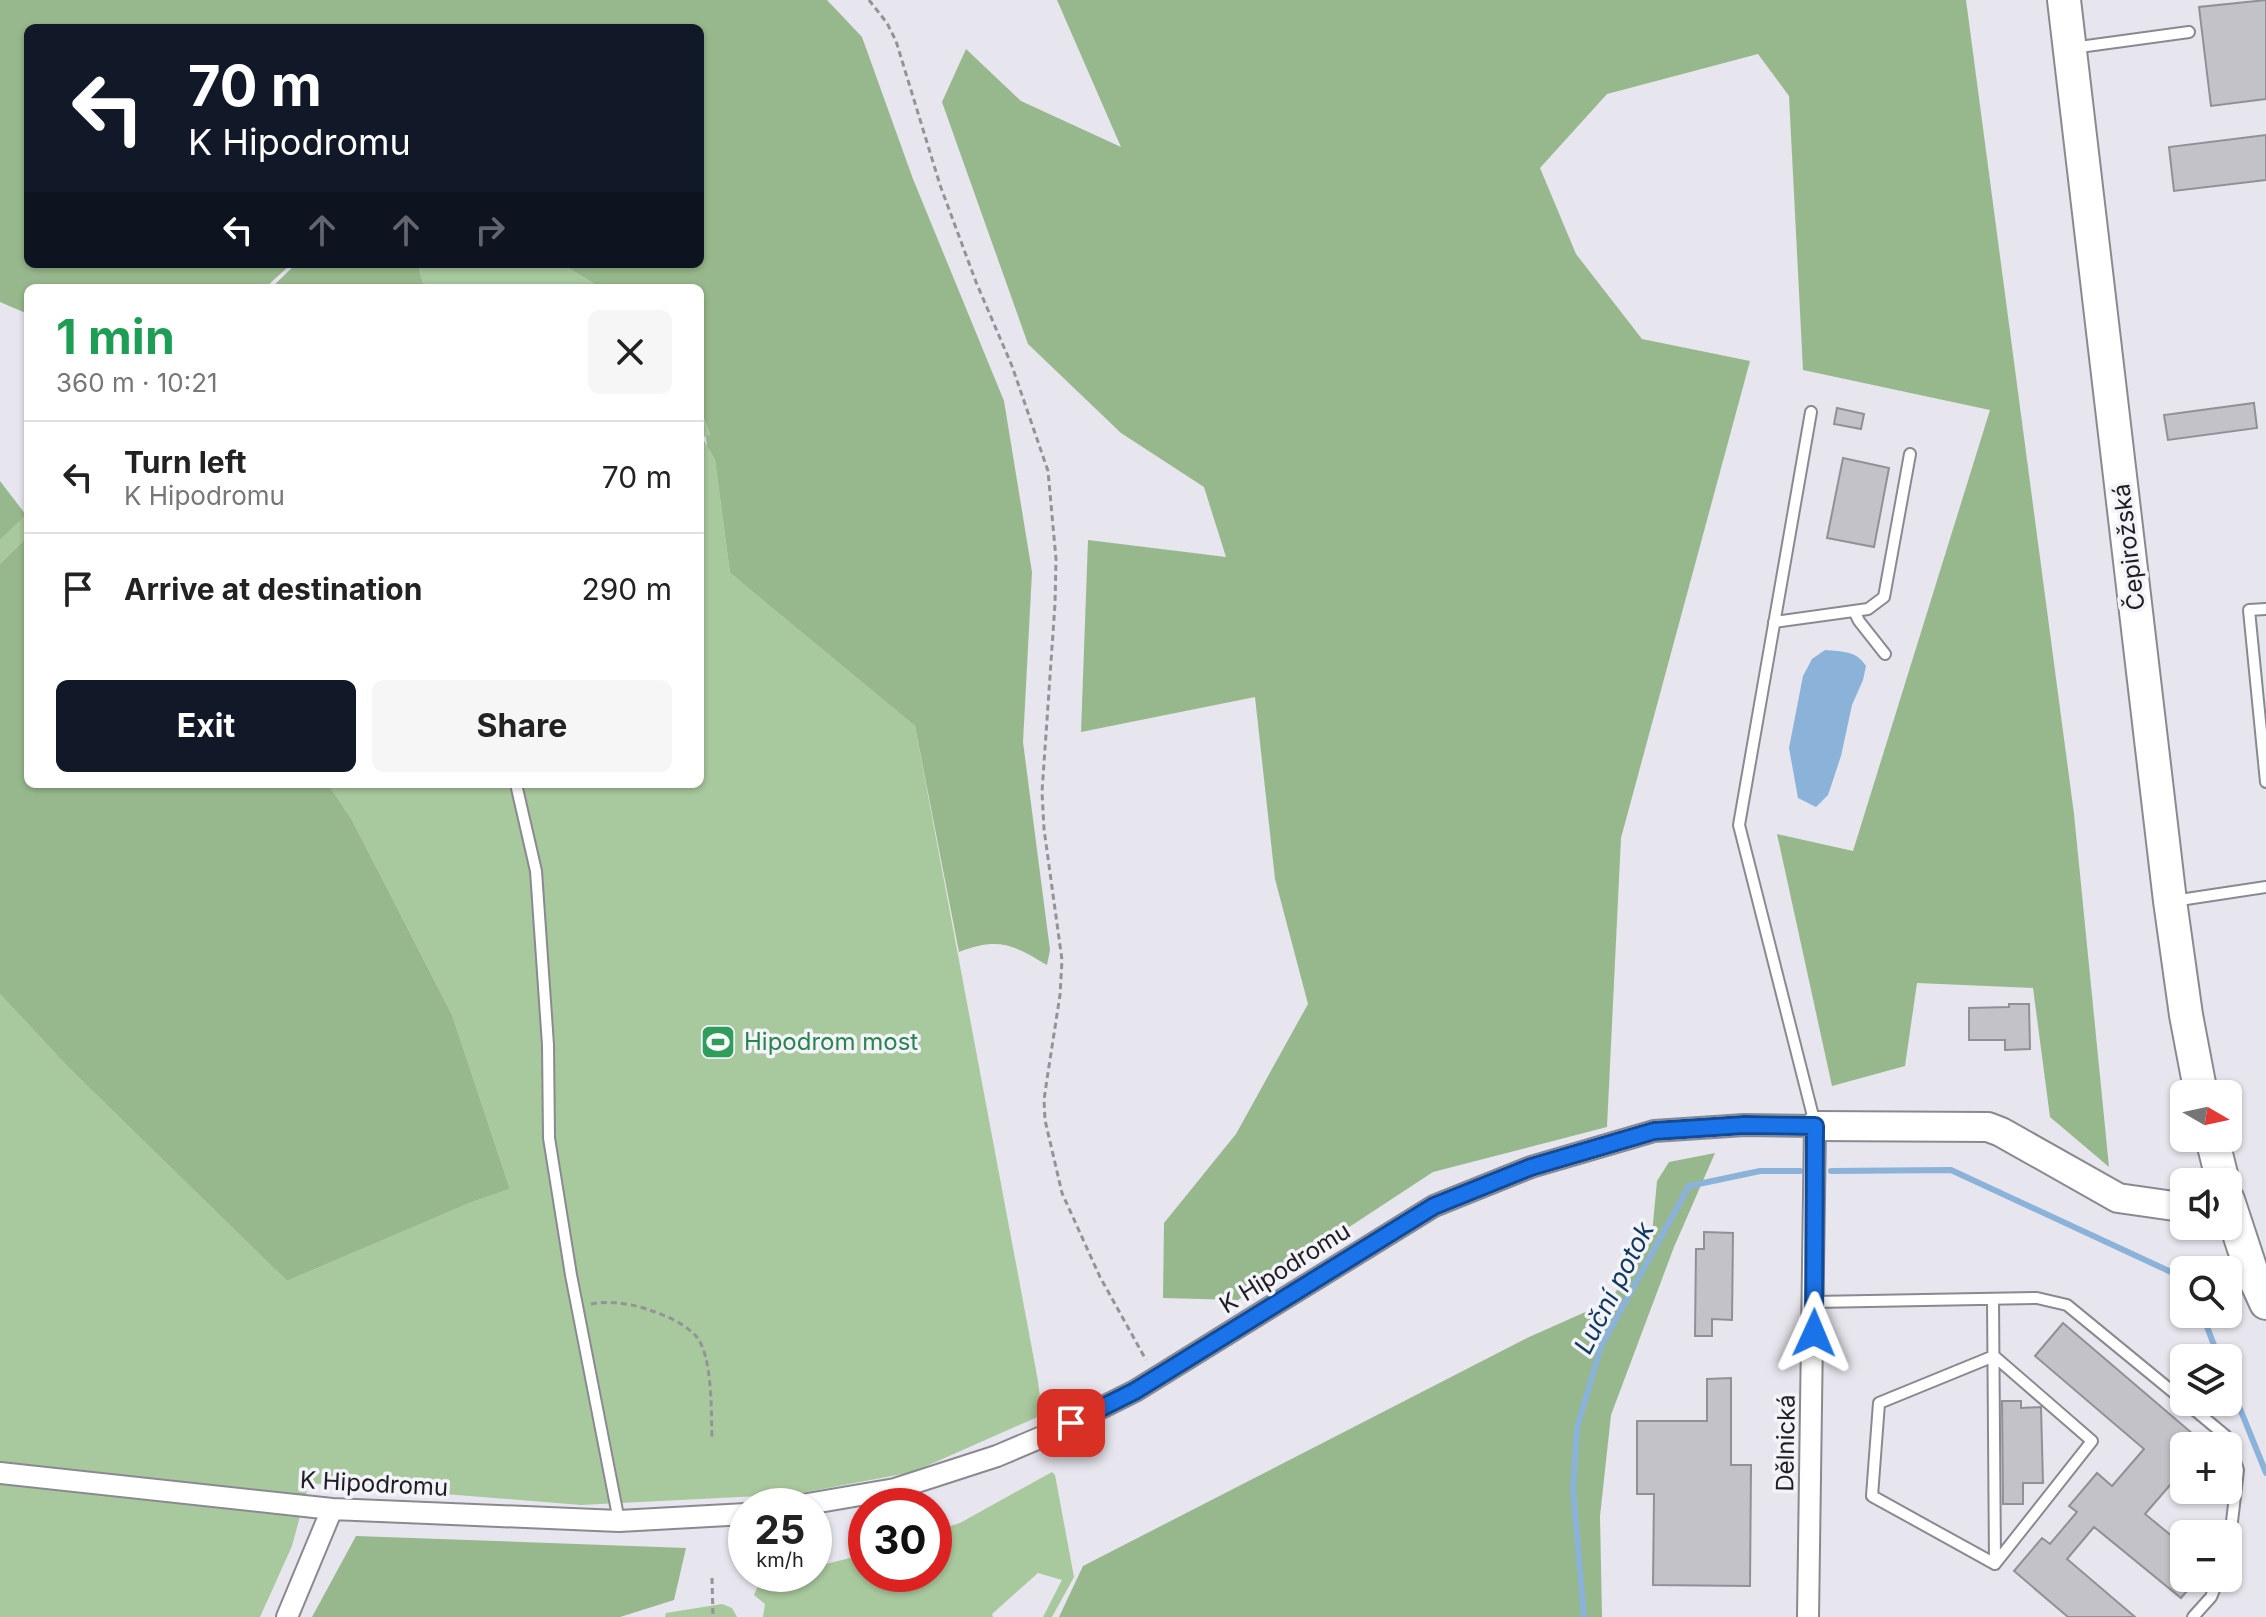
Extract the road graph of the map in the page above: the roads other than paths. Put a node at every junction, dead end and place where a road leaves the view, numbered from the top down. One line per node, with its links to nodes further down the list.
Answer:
1 (2064, 0): 3 (main road, Čepirožská)
2 (2189, 32): 3 (lane)
3 (2070, 48): 13 (main road, Čepirožská)
4 (1811, 412): 8 (lane)
5 (1910, 454): 7 (lane)
6 (2266, 609): 10 (lane)
7 (1854, 611): 8 (lane); 9 (lane)
8 (1774, 622): 15 (lane)
9 (1885, 654)
10 (2266, 782)
11 (517, 788): 30 (lane)
12 (2266, 887): 13 (lane)
13 (2170, 901): 14 (main road, Čepirožská)
14 (2198, 1080)
15 (1815, 1126): 16 (street); 20 (street, Dělnická); 26 (street, K Hipodromu)
16 (2170, 1205)
17 (2242, 1233): 18 (main road)
18 (2259, 1272): 21 (main road)
19 (1993, 1299): 20 (lane); 22 (lane); 23 (lane)
20 (1814, 1302): 34 (street, Dělnická)
21 (2266, 1303)
22 (1994, 1356): 31 (lane); 31 (lane); 31 (lane)
23 (2170, 1390)
24 (2201, 1416): 29 (lane)
25 (0, 1473): 27 (street, K Hipodromu)
26 (832, 1500)
27 (332, 1509): 30 (street, K Hipodromu); 33 (street)
28 (728, 1515): 30 (street, K Hipodromu)
29 (2232, 1520)
30 (619, 1521)
31 (1995, 1564)
32 (2213, 1592): 35 (lane)
33 (287, 1617)
34 (1808, 1617)
35 (2193, 1617)

